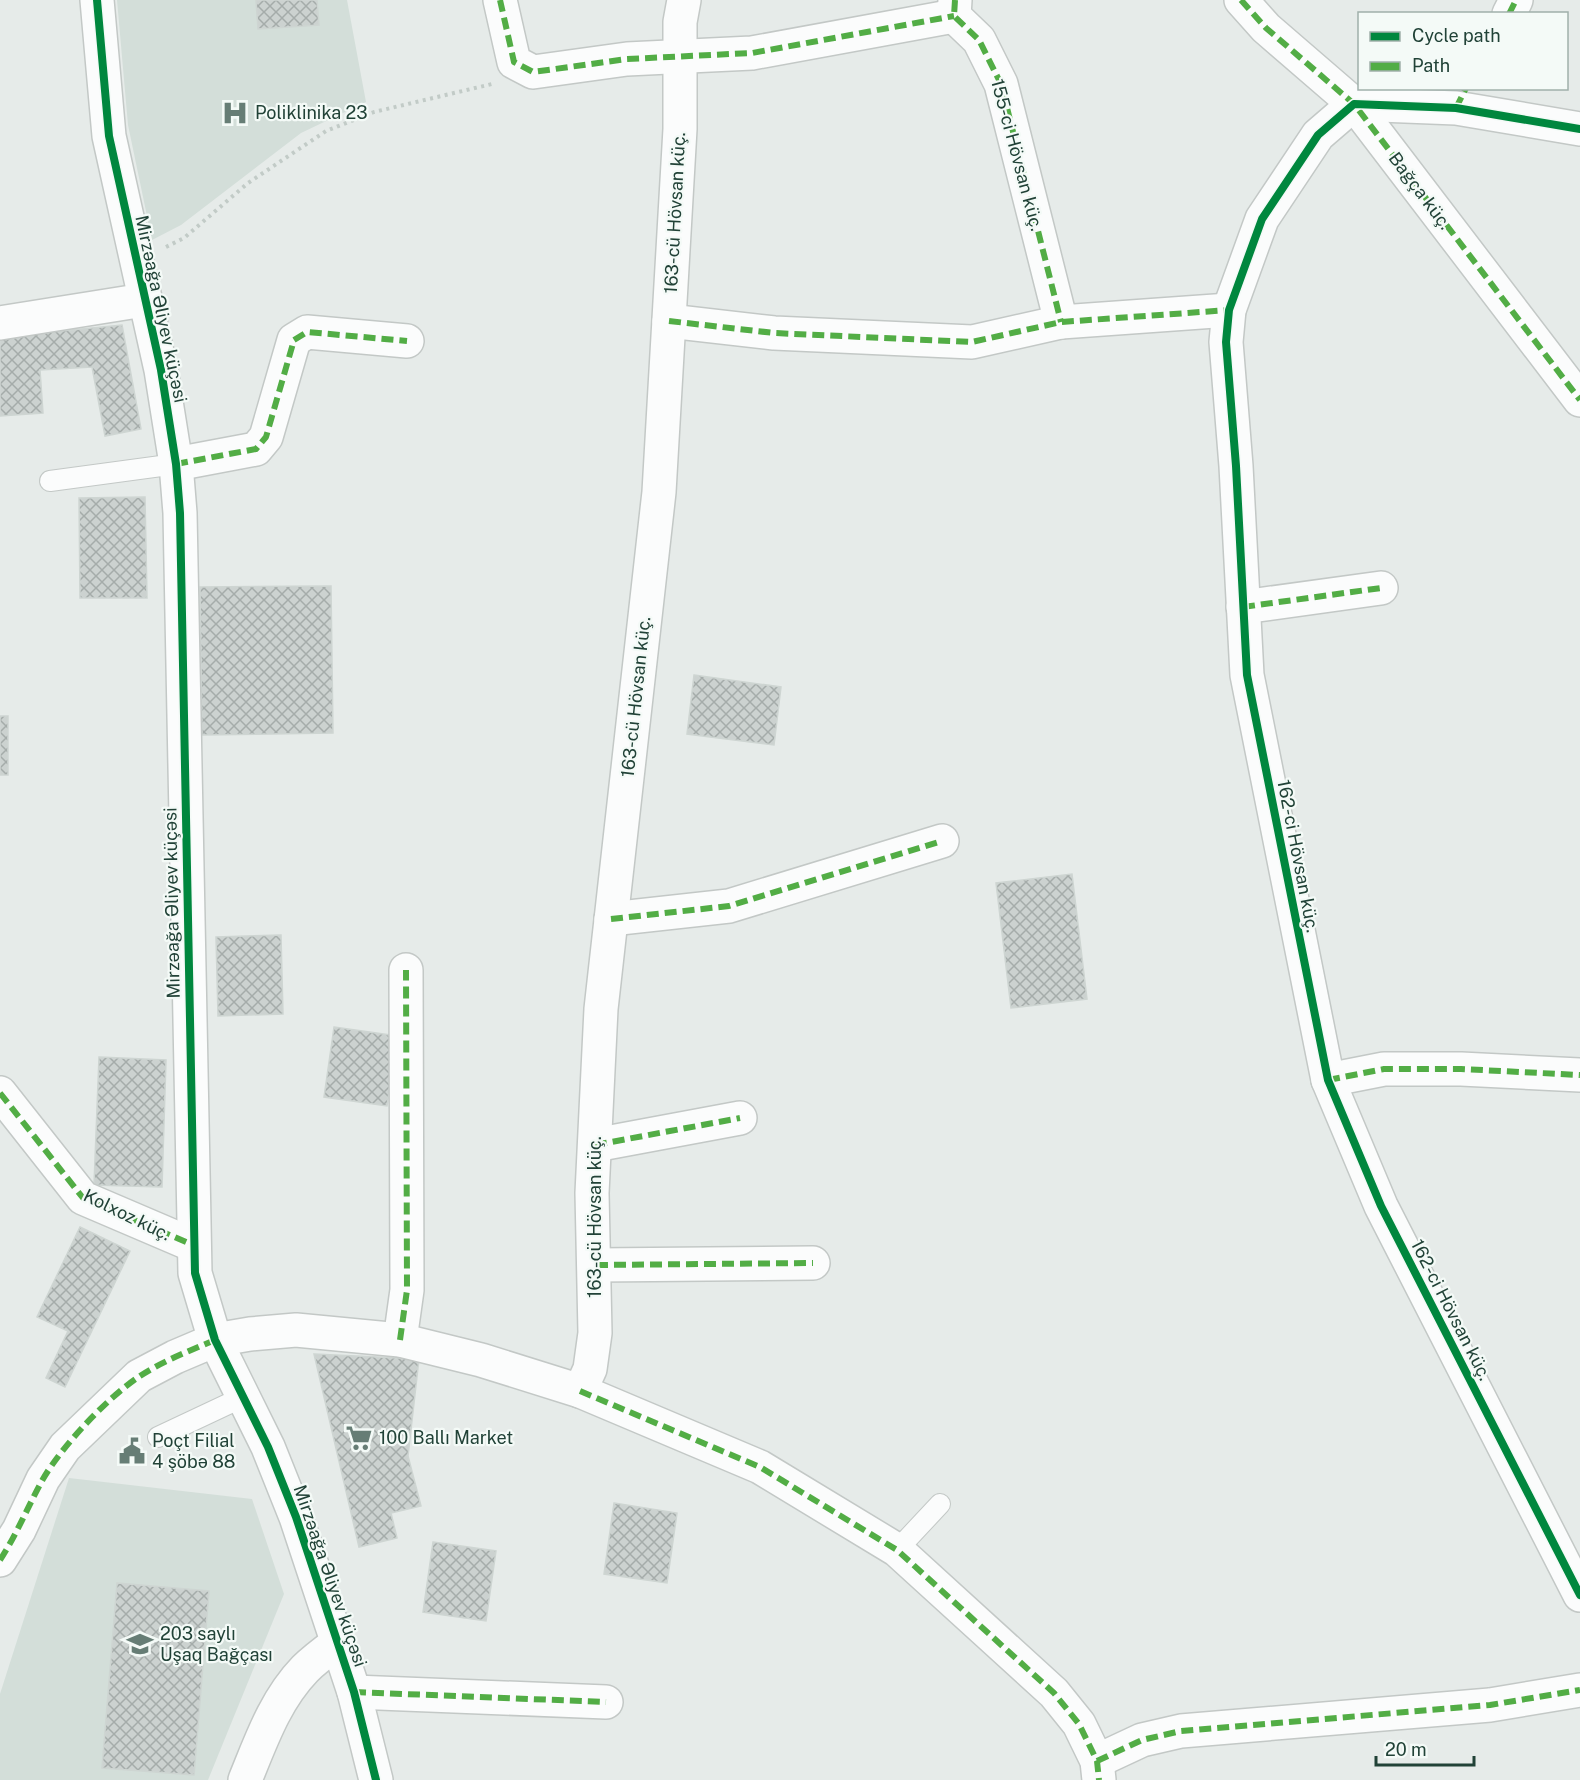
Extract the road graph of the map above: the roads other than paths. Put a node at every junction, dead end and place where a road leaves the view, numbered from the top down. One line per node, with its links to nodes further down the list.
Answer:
1 (97, 0): 10 (street, Mirzəağa Əliyev küçəsi)
2 (500, 0): 6 (street)
3 (684, 0): 6 (street, 163-cü Hövsan küç.)
4 (1241, 0): 8 (street, Bağça küç.)
5 (954, 8): 6 (street); 13 (street, 155-ci Hövsan küç.)
6 (679, 57): 12 (street, 163-cü Hövsan küç.)
7 (1461, 98): 8 (street); 9 (street)
8 (1354, 104): 11 (street, 162-ci Hövsan küç.); 16 (street, Bağça küç.)
9 (1580, 129)
10 (144, 300): 14 (street); 17 (street, Mirzəağa Əliyev küçəsi)
11 (1229, 310): 13 (street); 20 (street, 162-ci Hövsan küç.)
12 (669, 321): 13 (street); 22 (street, 163-cü Hövsan küç.)
13 (1061, 322)
14 (0, 323)
15 (407, 341): 17 (street)
16 (1580, 400)
17 (176, 464): 18 (lane); 29 (street, Mirzəağa Əliyev küçəsi)
18 (50, 482)
19 (1381, 588): 20 (street)
20 (1243, 606): 25 (street, 162-ci Hövsan küç.)
21 (942, 841): 22 (street)
22 (611, 919): 28 (street, 163-cü Hövsan küç.)
23 (406, 970): 33 (street)
24 (1580, 1075): 25 (street)
25 (1328, 1080): 40 (street, 162-ci Hövsan küç.)
26 (0, 1093): 29 (street, Kolxoz küç.)
27 (740, 1118): 28 (street)
28 (595, 1145): 31 (street, 163-cü Hövsan küç.)
29 (193, 1245): 32 (street, Mirzəağa Əliyev küçəsi)
30 (813, 1263): 31 (street)
31 (596, 1265): 34 (street, 163-cü Hövsan küç.)
32 (215, 1340): 33 (street); 35 (street, Mirzəağa Əliyev küçəsi); 39 (street)
33 (400, 1340): 34 (street)
34 (580, 1391): 38 (street)
35 (243, 1396): 36 (lane); 41 (street, Mirzəağa Əliyev küçəsi)
36 (158, 1437)
37 (940, 1504): 38 (lane)
38 (897, 1550): 45 (street)
39 (0, 1560)
40 (1580, 1595)
41 (337, 1642): 43 (street, Mirzəağa Əliyev küçəsi); 46 (street)
42 (1580, 1690): 45 (street)
43 (354, 1692): 44 (street); 47 (street, Mirzəağa Əliyev küçəsi)
44 (606, 1702)
45 (1098, 1771)
46 (245, 1780)
47 (376, 1780)

